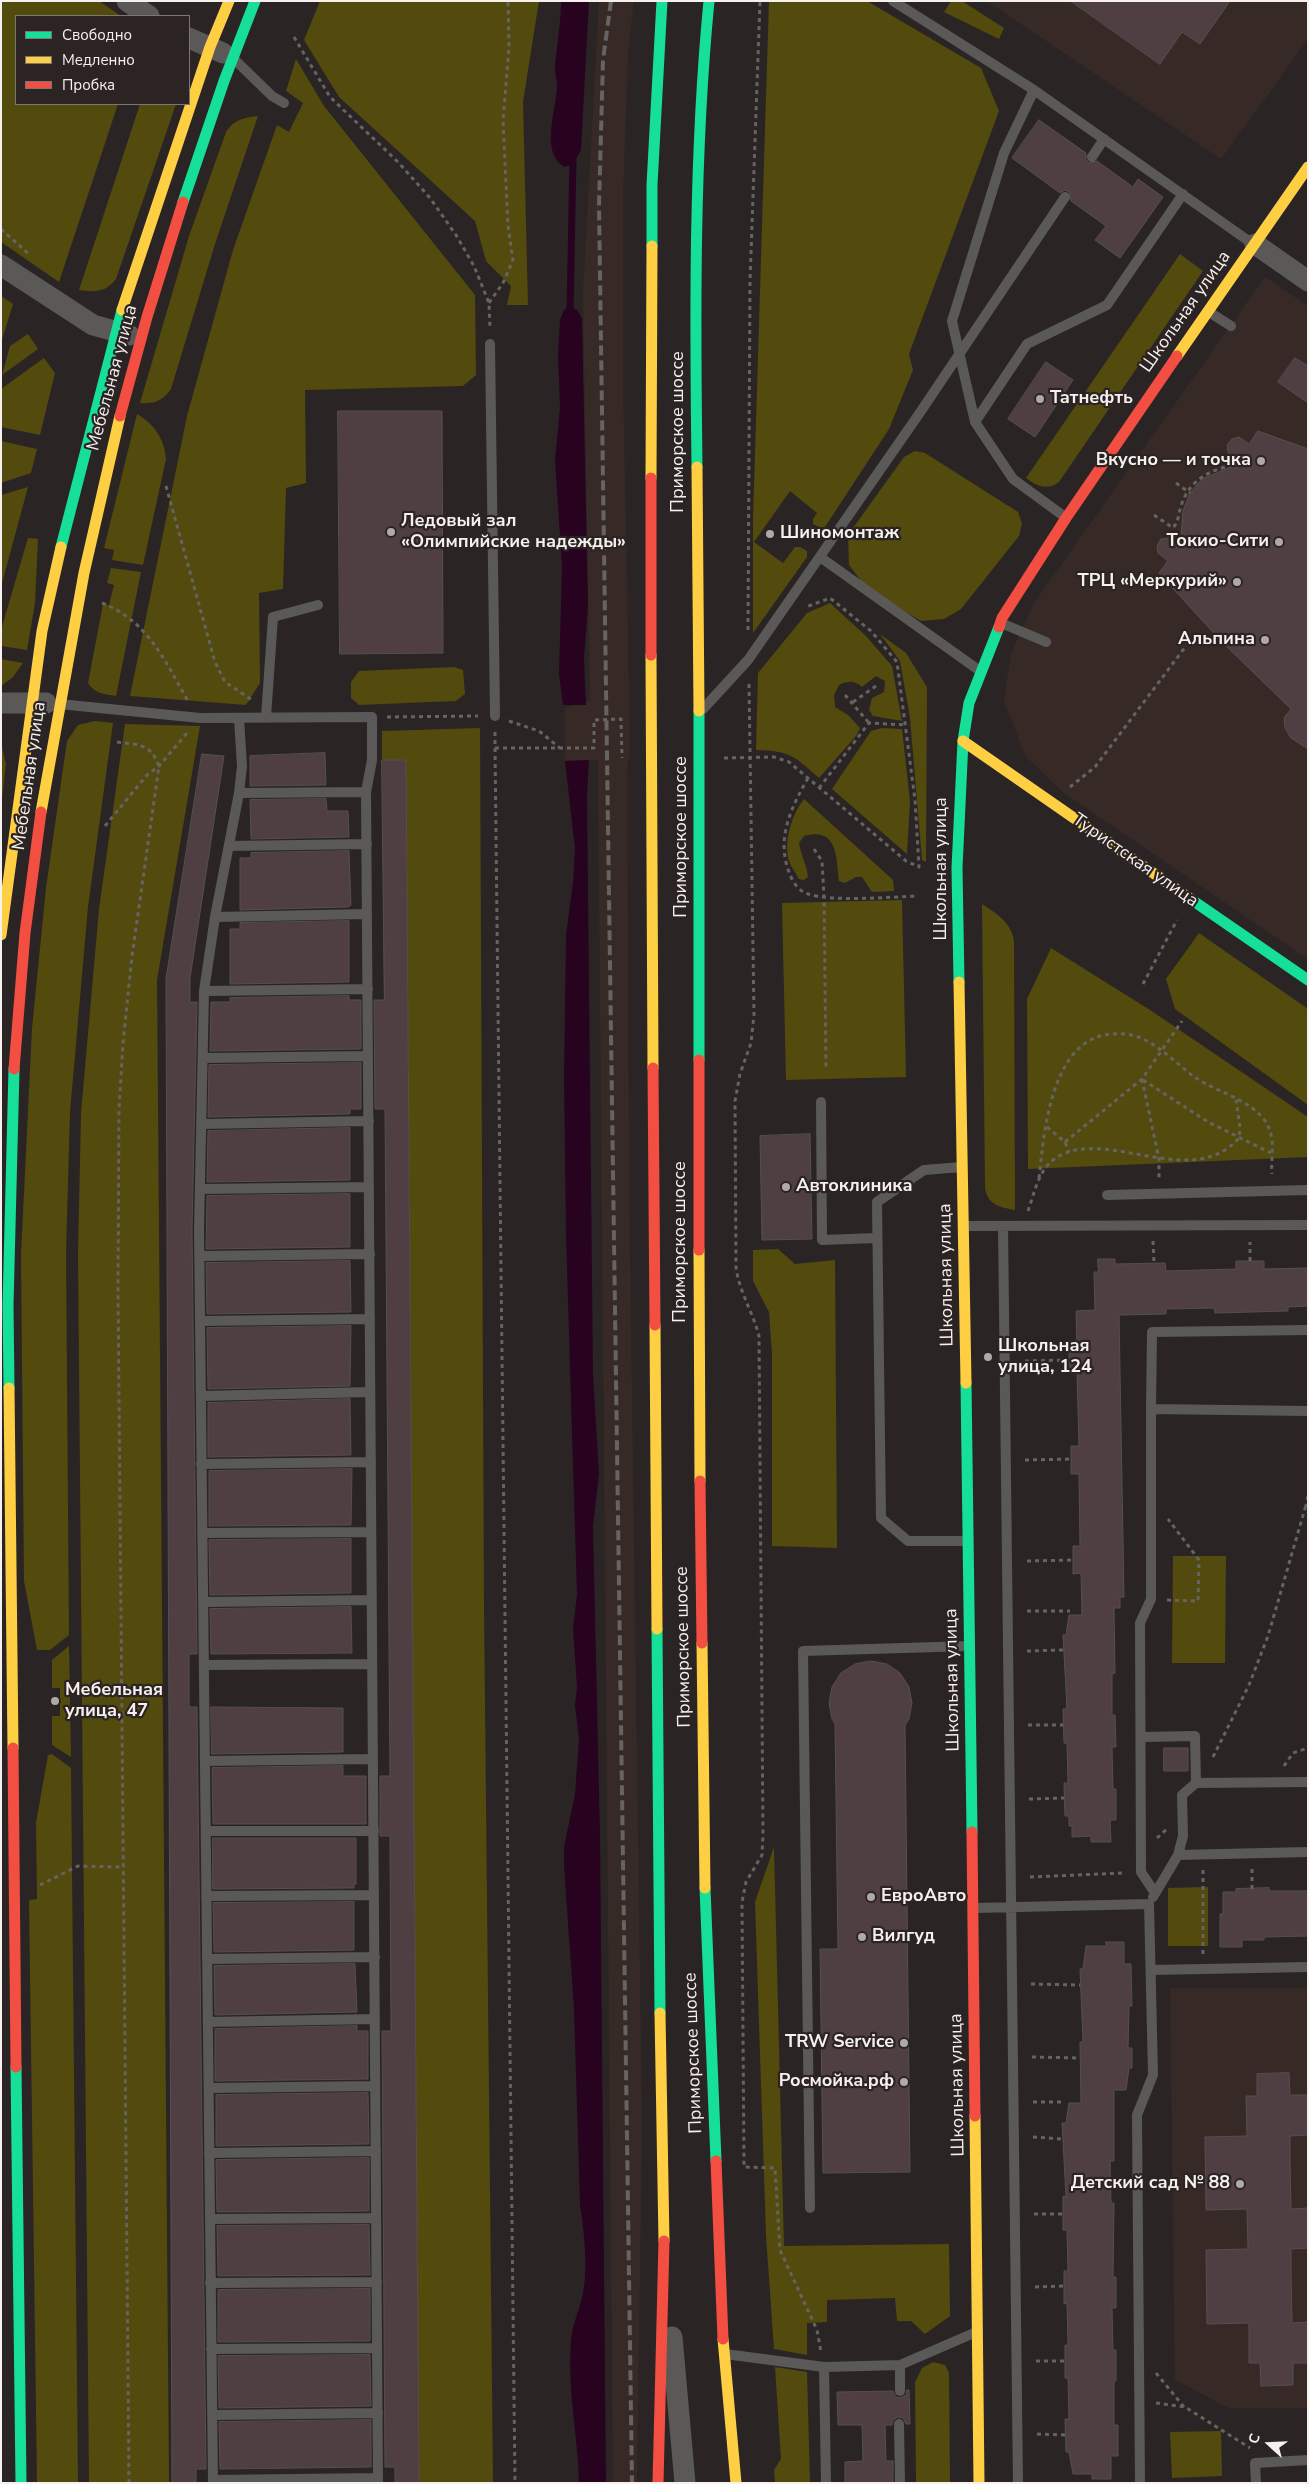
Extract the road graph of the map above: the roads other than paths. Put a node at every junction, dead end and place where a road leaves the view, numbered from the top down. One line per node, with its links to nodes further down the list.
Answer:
1 (127, 1): 7 (street)
2 (230, 1): 9 (street, Мебельная улица)
3 (255, 1): 10 (street, Мебельная улица)
4 (662, 1): 113 (street, Приморское шоссе)
5 (710, 1): 38 (street, Приморское шоссе)
6 (893, 1): 11 (lane)
7 (148, 15)
8 (190, 38): 9 (street)
9 (210, 47): 10 (street); 23 (street, Мебельная улица)
10 (233, 58): 12 (lane); 24 (street, Мебельная улица)
11 (1034, 90): 13 (lane); 26 (lane)
12 (284, 102)
13 (1104, 139): 14 (lane); 16 (lane)
14 (1092, 157)
15 (1308, 167): 18 (street, Школьная улица)
16 (1183, 194): 18 (lane); 27 (lane)
17 (1065, 197): 26 (lane)
18 (1254, 244): 20 (street); 21 (street, Школьная улица)
19 (1, 265): 23 (street)
20 (1308, 281)
21 (1208, 311): 22 (lane); 28 (street, Школьная улица)
22 (1231, 326)
23 (115, 331): 24 (street); 34 (street, Мебельная улица)
24 (140, 338): 36 (street, Мебельная улица)
25 (490, 344): 39 (lane)
26 (959, 355): 27 (lane); 29 (lane)
27 (975, 422): 28 (lane)
28 (1066, 518): 31 (street, Школьная улица)
29 (820, 557): 33 (lane); 38 (lane)
30 (318, 605): 37 (lane)
31 (1000, 622): 32 (lane); 33 (street, Школьная улица)
32 (1046, 642)
33 (980, 671): 41 (street, Школьная улица)
34 (31, 702): 35 (street); 36 (street); 48 (street, Мебельная улица)
35 (1, 703)
36 (57, 704): 40 (lane); 117 (street, Мебельная улица)
37 (267, 713): 40 (lane); 42 (lane)
38 (699, 714): 121 (street, Приморское шоссе)
39 (495, 716)
40 (239, 719): 43 (lane)
41 (963, 741): 49 (street, Туристская улица); 57 (street, Школьная улица)
42 (366, 792): 43 (lane); 44 (lane)
43 (239, 793): 45 (lane)
44 (367, 844): 45 (lane); 46 (lane)
45 (229, 846): 47 (lane)
46 (367, 914): 47 (lane); 50 (lane)
47 (215, 917): 51 (lane)
48 (1, 935)
49 (1308, 980)
50 (368, 990): 51 (lane); 52 (lane)
51 (204, 991): 53 (lane)
52 (368, 1056): 53 (lane); 55 (lane)
53 (202, 1058): 56 (lane)
54 (821, 1102): 65 (lane)
55 (368, 1122): 56 (lane); 58 (lane)
56 (201, 1124): 59 (lane)
57 (963, 1167): 63 (street, Школьная улица); 65 (lane)
58 (369, 1187): 59 (lane); 66 (lane)
59 (200, 1188): 67 (lane)
60 (1308, 1190): 61 (lane)
61 (1107, 1194)
62 (1308, 1224): 64 (lane)
63 (964, 1226): 64 (lane); 79 (street, Школьная улица)
64 (1002, 1226): 98 (lane)
65 (877, 1238): 79 (lane)
66 (370, 1254): 67 (lane); 68 (lane)
67 (199, 1256): 69 (lane)
68 (370, 1319): 69 (lane); 71 (lane)
69 (200, 1321): 72 (lane)
70 (1308, 1330): 73 (lane)
71 (370, 1392): 72 (lane); 75 (lane)
72 (201, 1396): 76 (lane)
73 (1151, 1409): 74 (lane); 85 (lane)
74 (1308, 1411)
75 (371, 1462): 76 (lane); 77 (lane)
76 (201, 1464): 78 (lane)
77 (371, 1532): 78 (lane); 80 (lane)
78 (202, 1533): 81 (lane)
79 (970, 1541): 82 (street, Школьная улица)
80 (372, 1600): 81 (lane); 83 (lane)
81 (203, 1602): 84 (lane)
82 (971, 1646): 99 (street, Школьная улица); 110 (lane)
83 (372, 1664): 84 (lane); 86 (lane)
84 (204, 1665): 87 (lane)
85 (1142, 1737): 89 (lane); 94 (lane)
86 (373, 1759): 87 (lane); 91 (lane)
87 (205, 1761): 90 (lane)
88 (1308, 1782): 89 (lane)
89 (1196, 1783): 93 (lane)
90 (206, 1831): 91 (lane); 96 (lane)
91 (374, 1831): 95 (lane)
92 (1308, 1852): 93 (lane)
93 (1178, 1855): 94 (lane)
94 (1155, 1893): 97 (lane)
95 (374, 1895): 96 (lane); 100 (lane)
96 (206, 1896): 101 (lane)
97 (1149, 1904): 98 (lane); 103 (lane)
98 (1011, 1907): 99 (lane); 138 (lane)
99 (973, 1908): 118 (street, Школьная улица)
100 (375, 1957): 101 (lane); 104 (lane)
101 (207, 1959): 105 (lane)
102 (1308, 1967): 103 (lane)
103 (1151, 1970): 139 (lane)
104 (375, 2019): 105 (lane); 106 (lane)
105 (208, 2022): 107 (lane)
106 (375, 2086): 107 (lane); 108 (lane)
107 (208, 2088): 109 (lane)
108 (376, 2151): 109 (lane); 111 (lane)
109 (209, 2153): 112 (lane)
110 (810, 2208)
111 (376, 2218): 112 (lane); 114 (lane)
112 (210, 2219): 115 (lane)
113 (664, 2245): 132 (street, Приморское шоссе); 133 (street)
114 (376, 2282): 115 (lane); 119 (lane)
115 (210, 2283): 120 (lane)
116 (7, 2313): 117 (lane)
117 (20, 2313): 131 (street, Мебельная улица)
118 (978, 2332): 122 (lane); 137 (street, Школьная улица)
119 (377, 2348): 120 (lane); 125 (lane)
120 (212, 2349): 126 (lane)
121 (724, 2354): 123 (lane); 134 (street, Приморское шоссе)
122 (900, 2365): 123 (lane); 124 (lane)
123 (824, 2367): 135 (lane)
124 (900, 2391)
125 (378, 2413): 126 (lane); 129 (lane)
126 (212, 2415): 130 (lane)
127 (899, 2424): 136 (lane)
128 (1308, 2460): 140 (lane)
129 (378, 2480): 130 (lane)
130 (213, 2481)
131 (22, 2483)
132 (658, 2483)
133 (685, 2483)
134 (736, 2483)
135 (826, 2483)
136 (900, 2483)
137 (979, 2483)
138 (1018, 2483)
139 (1140, 2483)
140 (1256, 2483)

